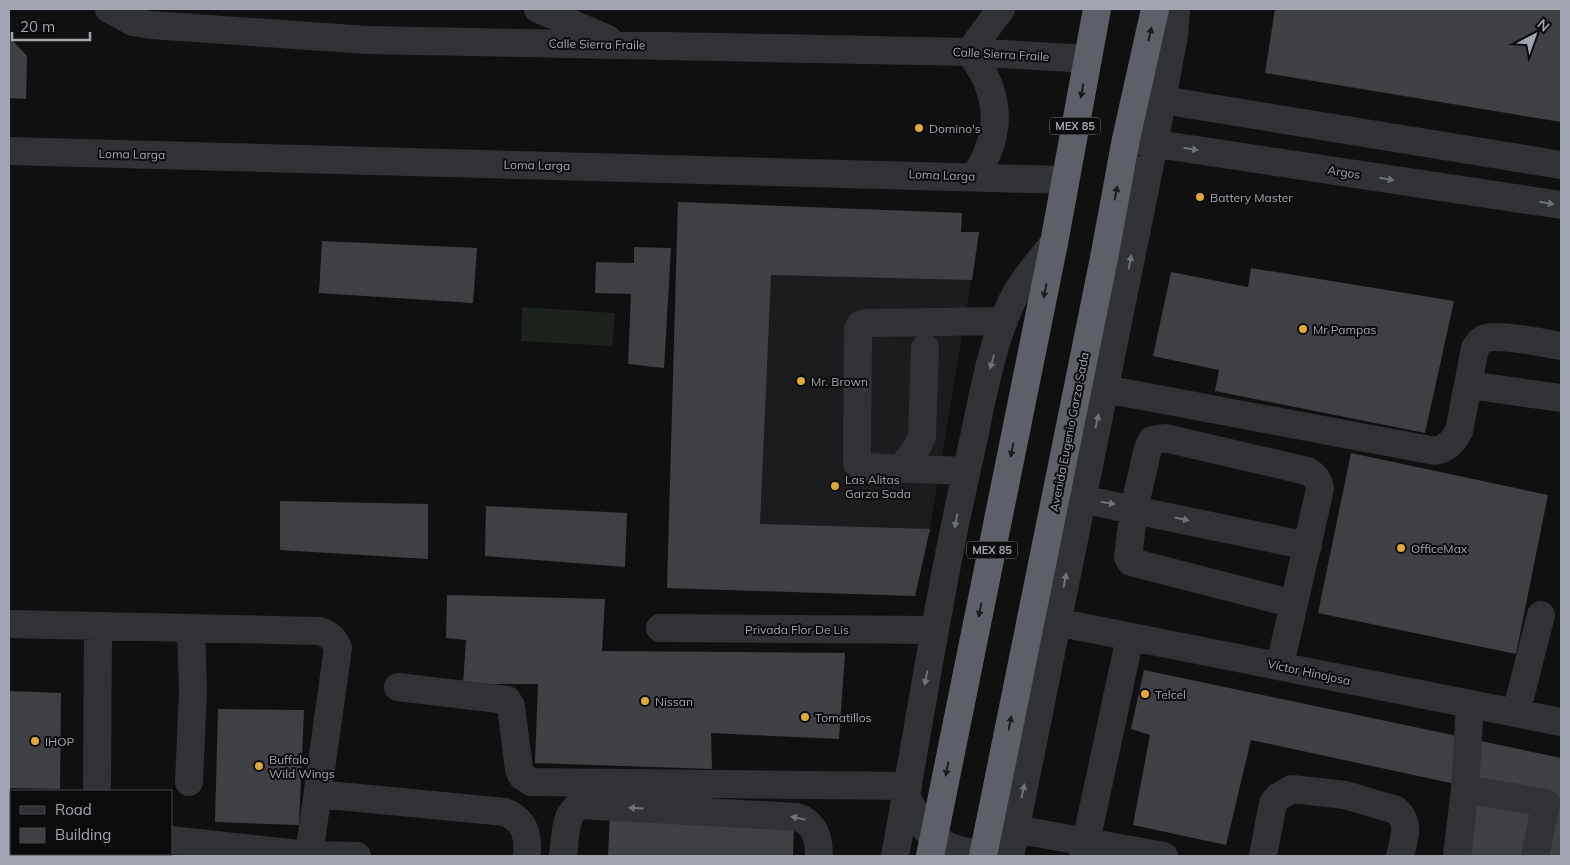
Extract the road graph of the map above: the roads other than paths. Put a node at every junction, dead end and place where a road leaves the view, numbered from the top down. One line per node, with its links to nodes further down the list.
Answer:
1 (110, 9): 7 (street, Calle Sierra Fraile)
2 (538, 9): 7 (street)
3 (1001, 9): 8 (street)
4 (1097, 9): 9 (highway, MEX 85)
5 (1155, 9): 11 (highway, Avenida Eugenio Garza Sada, one-way to 5)
6 (1176, 9): 10 (street)
7 (620, 44): 8 (street, Calle Sierra Fraile)
8 (970, 52): 9 (street, Calle Sierra Fraile); 15 (street)
9 (1088, 59): 16 (highway, MEX 85, one-way to 16)
10 (1162, 100): 12 (street); 14 (street)
11 (1126, 139): 12 (street, Argos); 60 (highway, Avenida Eugenio Garza Sada, one-way to 11, bridge)
12 (1154, 144): 17 (street, Argos, one-way to 17); 23 (street, one-way to 12)
13 (9, 151): 15 (street, Loma Larga)
14 (1561, 165)
15 (975, 176): 16 (street, Loma Larga)
16 (1065, 180): 18 (highway, MEX 85)
17 (1561, 205)
18 (1054, 244): 19 (street); 59 (highway, MEX 85, one-way to 59, bridge)
19 (1004, 321): 25 (street); 26 (street, one-way to 26)
20 (1561, 346): 22 (street)
21 (925, 348): 25 (street)
22 (1469, 385): 23 (street); 24 (street)
23 (1104, 389): 27 (street, one-way to 23)
24 (1561, 398)
25 (901, 468): 26 (street)
26 (966, 471): 37 (street, one-way to 37)
27 (1081, 499): 28 (street, one-way to 28); 32 (street, one-way to 27)
28 (1134, 509): 29 (street, one-way to 29); 29 (street); 30 (street)
29 (1308, 546): 30 (street)
30 (1294, 604): 39 (street)
31 (1541, 615): 42 (street)
32 (1056, 622): 38 (street, Víctor Hinojosa); 50 (street, one-way to 32)
33 (9, 624): 34 (street)
34 (98, 627): 36 (street); 46 (street)
35 (660, 628): 37 (street, Privada Flor De Lis)
36 (192, 629): 44 (street); 48 (street)
37 (934, 630): 47 (street, one-way to 47)
38 (1130, 637): 39 (street, Víctor Hinojosa); 51 (street)
39 (1280, 665): 41 (street, Víctor Hinojosa)
40 (398, 687): 47 (street)
41 (1470, 705): 42 (street, Víctor Hinojosa); 45 (street)
42 (1516, 713): 43 (street, Víctor Hinojosa)
43 (1561, 722)
44 (189, 782)
45 (1465, 789): 64 (street); 65 (street)
46 (97, 790)
47 (907, 791): 50 (street); 57 (street); 58 (street)
48 (318, 794): 52 (street); 54 (street)
49 (172, 840): 52 (street)
50 (1013, 841): 51 (street)
51 (1085, 849): 61 (street)
52 (309, 855): 53 (street)
53 (357, 856)
54 (527, 856)
55 (563, 856): 56 (street, one-way to 55)
56 (819, 856)
57 (895, 856)
58 (918, 856)
59 (930, 856)
60 (982, 856)
61 (1164, 856)
62 (1263, 856): 63 (street)
63 (1400, 856)
64 (1457, 856)
65 (1535, 856)

